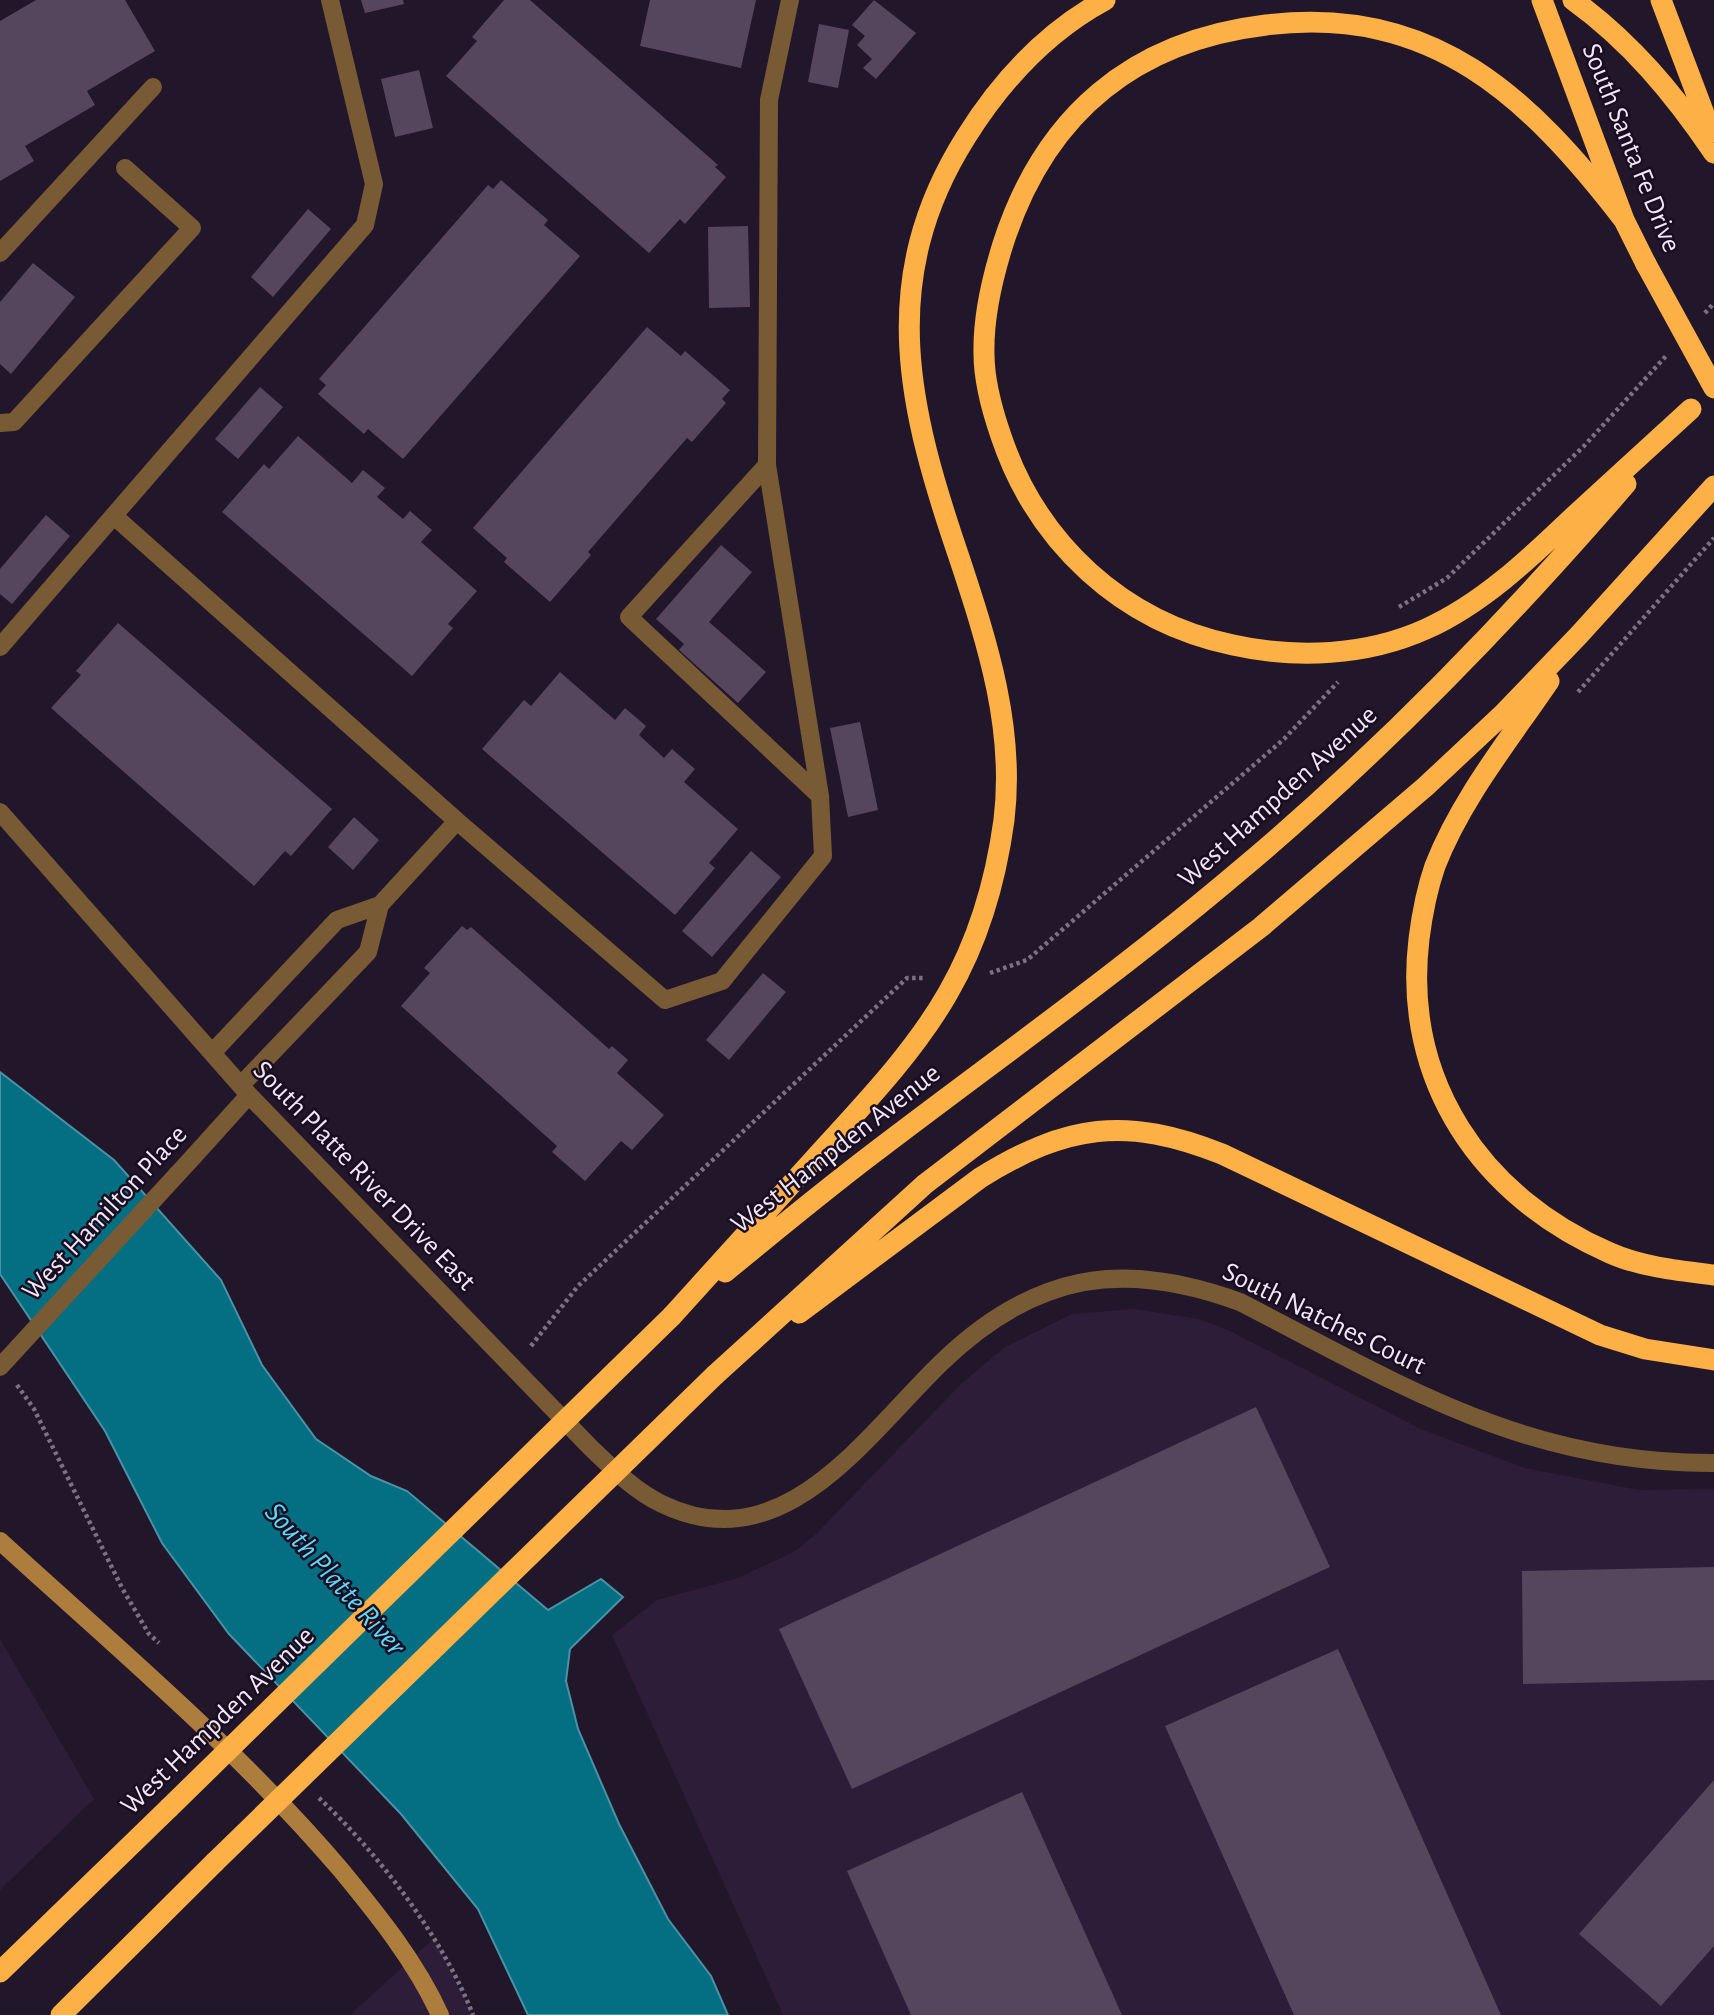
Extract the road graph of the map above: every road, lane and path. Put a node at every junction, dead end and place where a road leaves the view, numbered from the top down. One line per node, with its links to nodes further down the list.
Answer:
1 (330, 0): 22 (street)
2 (790, 0): 20 (street)
3 (1542, 0): 11 (highway, South Santa Fe Drive)
4 (1573, 0): 9 (highway)
5 (1661, 0): 8 (highway)
6 (1102, 1): 32 (highway)
7 (153, 87): 12 (street)
8 (1714, 141)
9 (1714, 153)
10 (125, 168): 19 (street)
11 (1624, 220): 17 (highway, South Santa Fe Drive, bridge); 25 (highway)
12 (0, 253)
13 (1714, 303): 14 (path)
14 (1696, 324)
15 (1668, 354): 25 (path)
16 (1714, 382): 18 (highway, West Hampden Avenue)
17 (1714, 388)
18 (1691, 409): 25 (highway); 36 (highway, West Hampden Avenue)
19 (0, 423)
20 (767, 465): 28 (street); 28 (street)
21 (1714, 486): 24 (highway)
22 (114, 516): 26 (street); 30 (street)
23 (1714, 538): 27 (path)
24 (1579, 635): 35 (highway); 40 (highway)
25 (1366, 646): 32 (path)
26 (0, 647)
27 (1575, 695)
28 (820, 796): 30 (street)
29 (0, 812): 33 (street, South Platte River Drive East)
30 (457, 821): 31 (street)
31 (380, 905): 33 (street); 34 (street, West Hamilton Place)
32 (956, 976): 36 (highway); 37 (path)
33 (212, 1053): 34 (street, South Platte River Drive East)
34 (245, 1090): 39 (street, West Hamilton Place, bridge); 42 (street, South Platte River Drive East)
35 (1714, 1275)
36 (672, 1316): 47 (highway, West Hampden Avenue, bridge)
37 (531, 1346)
38 (1714, 1360): 40 (highway)
39 (7, 1373): 44 (path)
40 (715, 1375): 48 (highway, bridge)
41 (1714, 1463): 42 (street, South Natches Court)
42 (731, 1520)
43 (0, 1541): 49 (street)
44 (164, 1650)
45 (314, 1794): 46 (path)
46 (334, 1812)
47 (0, 1972)
48 (61, 2015)
49 (440, 2015)

